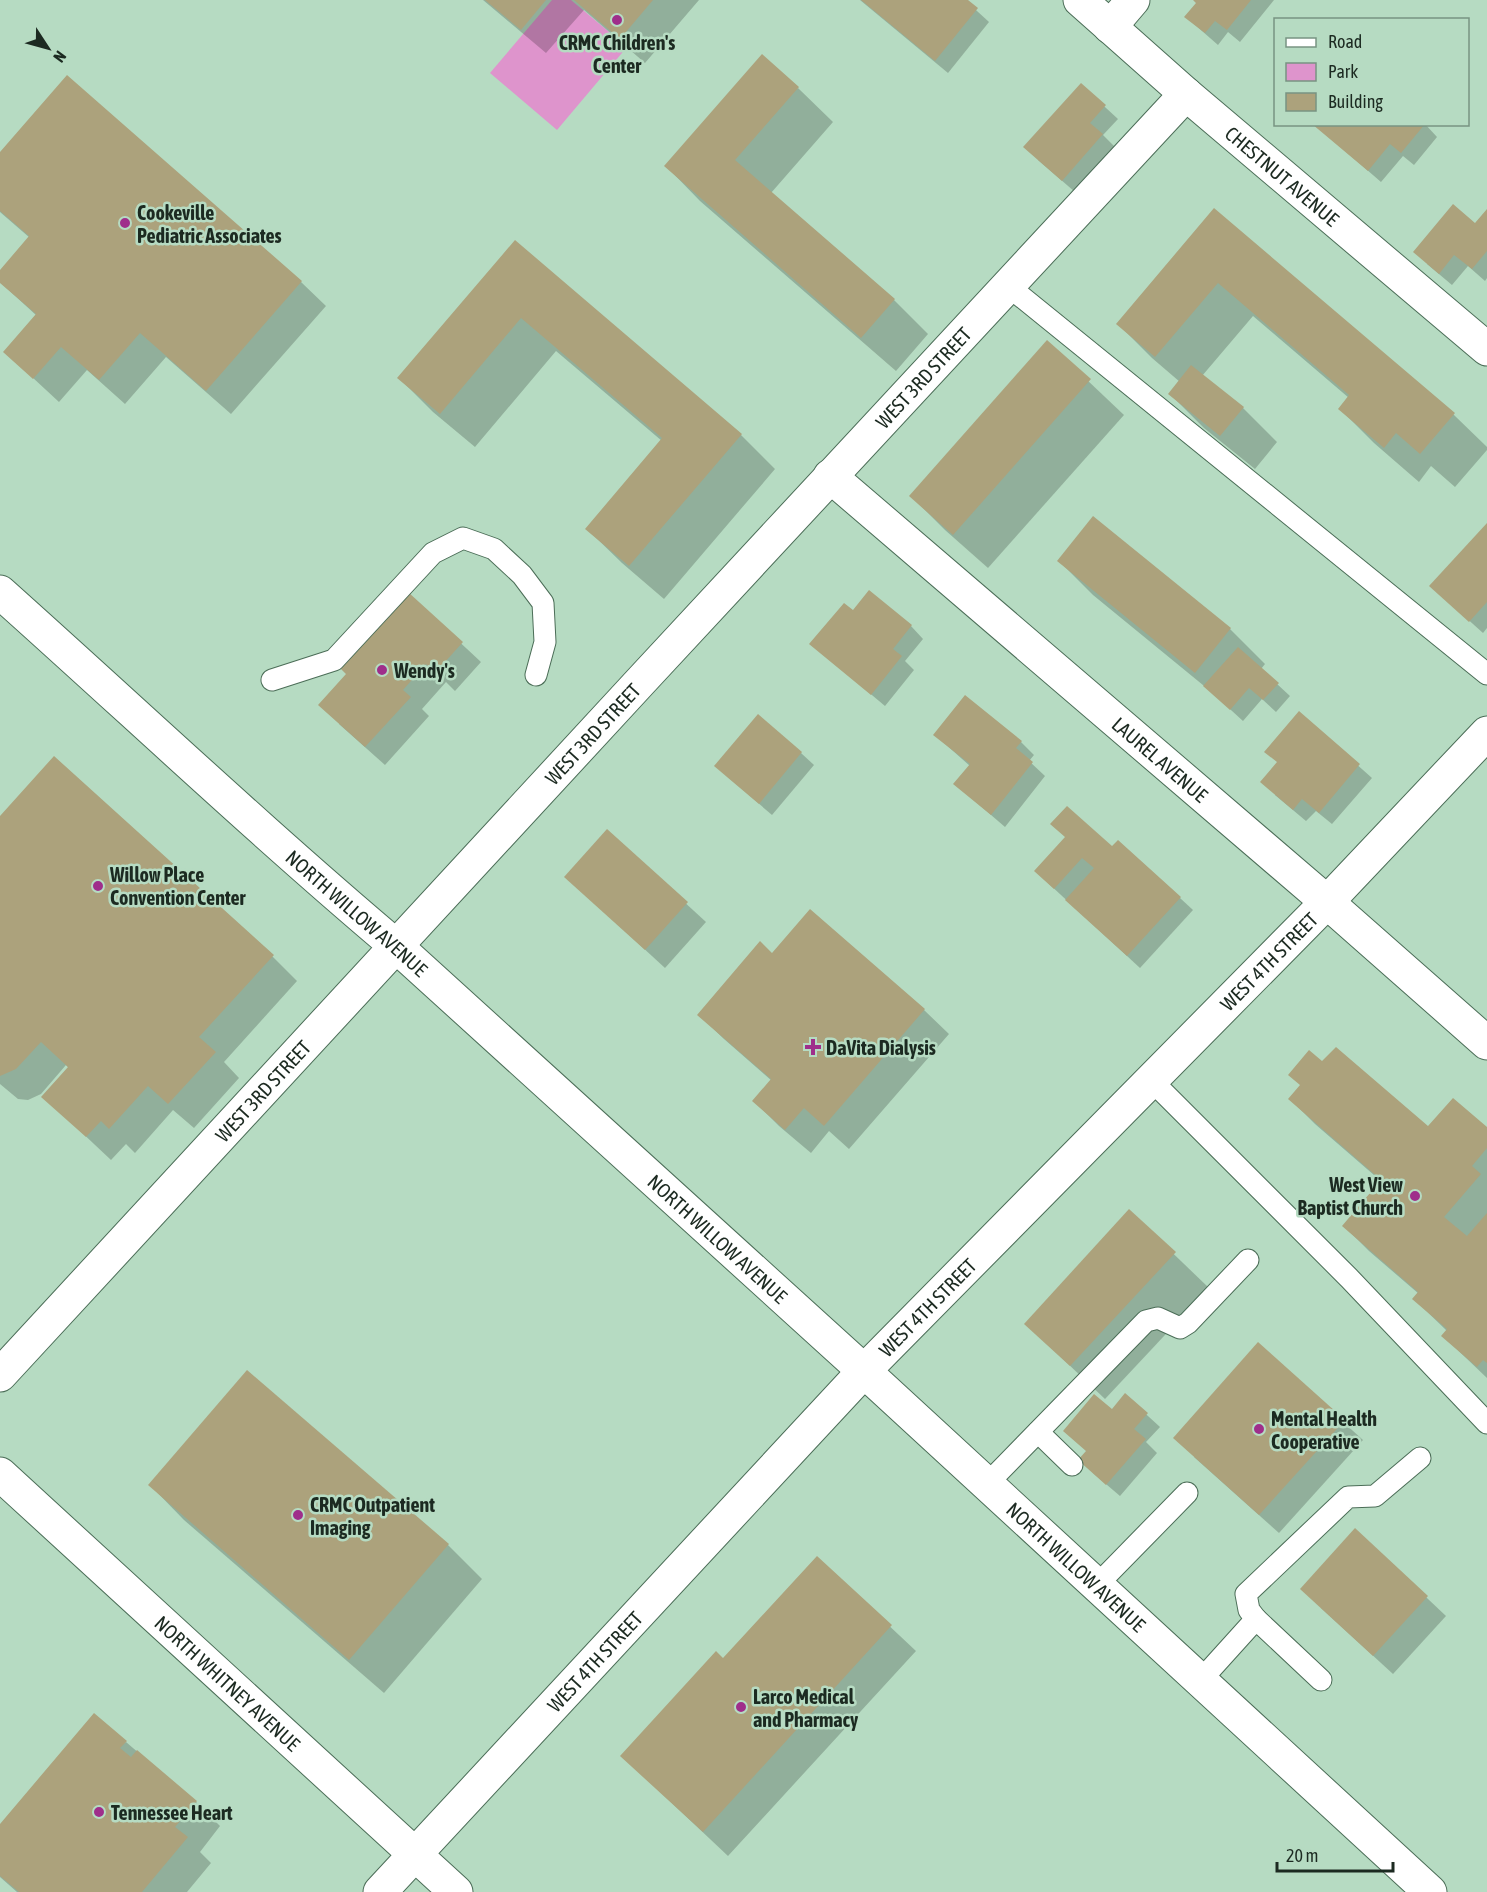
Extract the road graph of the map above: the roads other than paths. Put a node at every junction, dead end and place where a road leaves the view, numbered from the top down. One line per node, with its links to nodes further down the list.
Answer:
1 (1080, 0): 3 (street, CHESTNUT AVENUE)
2 (1133, 0): 3 (street)
3 (1110, 27): 4 (street, CHESTNUT AVENUE)
4 (1186, 94): 5 (street, WEST 3RD STREET); 6 (street, CHESTNUT AVENUE)
5 (1007, 285): 7 (street, WEST 3RD STREET); 9 (lane)
6 (1487, 349)
7 (830, 476): 13 (street, LAUREL AVENUE); 14 (street, WEST 3RD STREET)
8 (0, 592): 14 (street, NORTH WILLOW AVENUE)
9 (1487, 674)
10 (536, 675): 11 (lane)
11 (272, 680)
12 (1487, 733): 13 (street, WEST 4TH STREET)
13 (1327, 903): 15 (street, LAUREL AVENUE); 16 (street, WEST 4TH STREET)
14 (396, 946): 18 (street, NORTH WILLOW AVENUE); 19 (street, WEST 3RD STREET)
15 (1487, 1043)
16 (1151, 1080): 18 (street, WEST 4TH STREET); 20 (lane)
17 (1248, 1260): 21 (lane)
18 (864, 1371): 25 (street, NORTH WILLOW AVENUE); 31 (street, WEST 4TH STREET)
19 (0, 1375)
20 (1487, 1423)
21 (1038, 1432): 23 (lane); 25 (lane)
22 (1420, 1458): 28 (lane)
23 (1072, 1465)
24 (0, 1474): 31 (street, NORTH WHITNEY AVENUE)
25 (986, 1485): 27 (street, NORTH WILLOW AVENUE)
26 (1187, 1493): 27 (lane)
27 (1096, 1586): 30 (street, NORTH WILLOW AVENUE)
28 (1256, 1619): 29 (lane); 30 (lane)
29 (1321, 1680)
30 (1200, 1681): 34 (street, NORTH WILLOW AVENUE)
31 (415, 1855): 32 (street, WEST 4TH STREET); 33 (street, NORTH WHITNEY AVENUE)
32 (380, 1892)
33 (456, 1892)
34 (1431, 1892)

